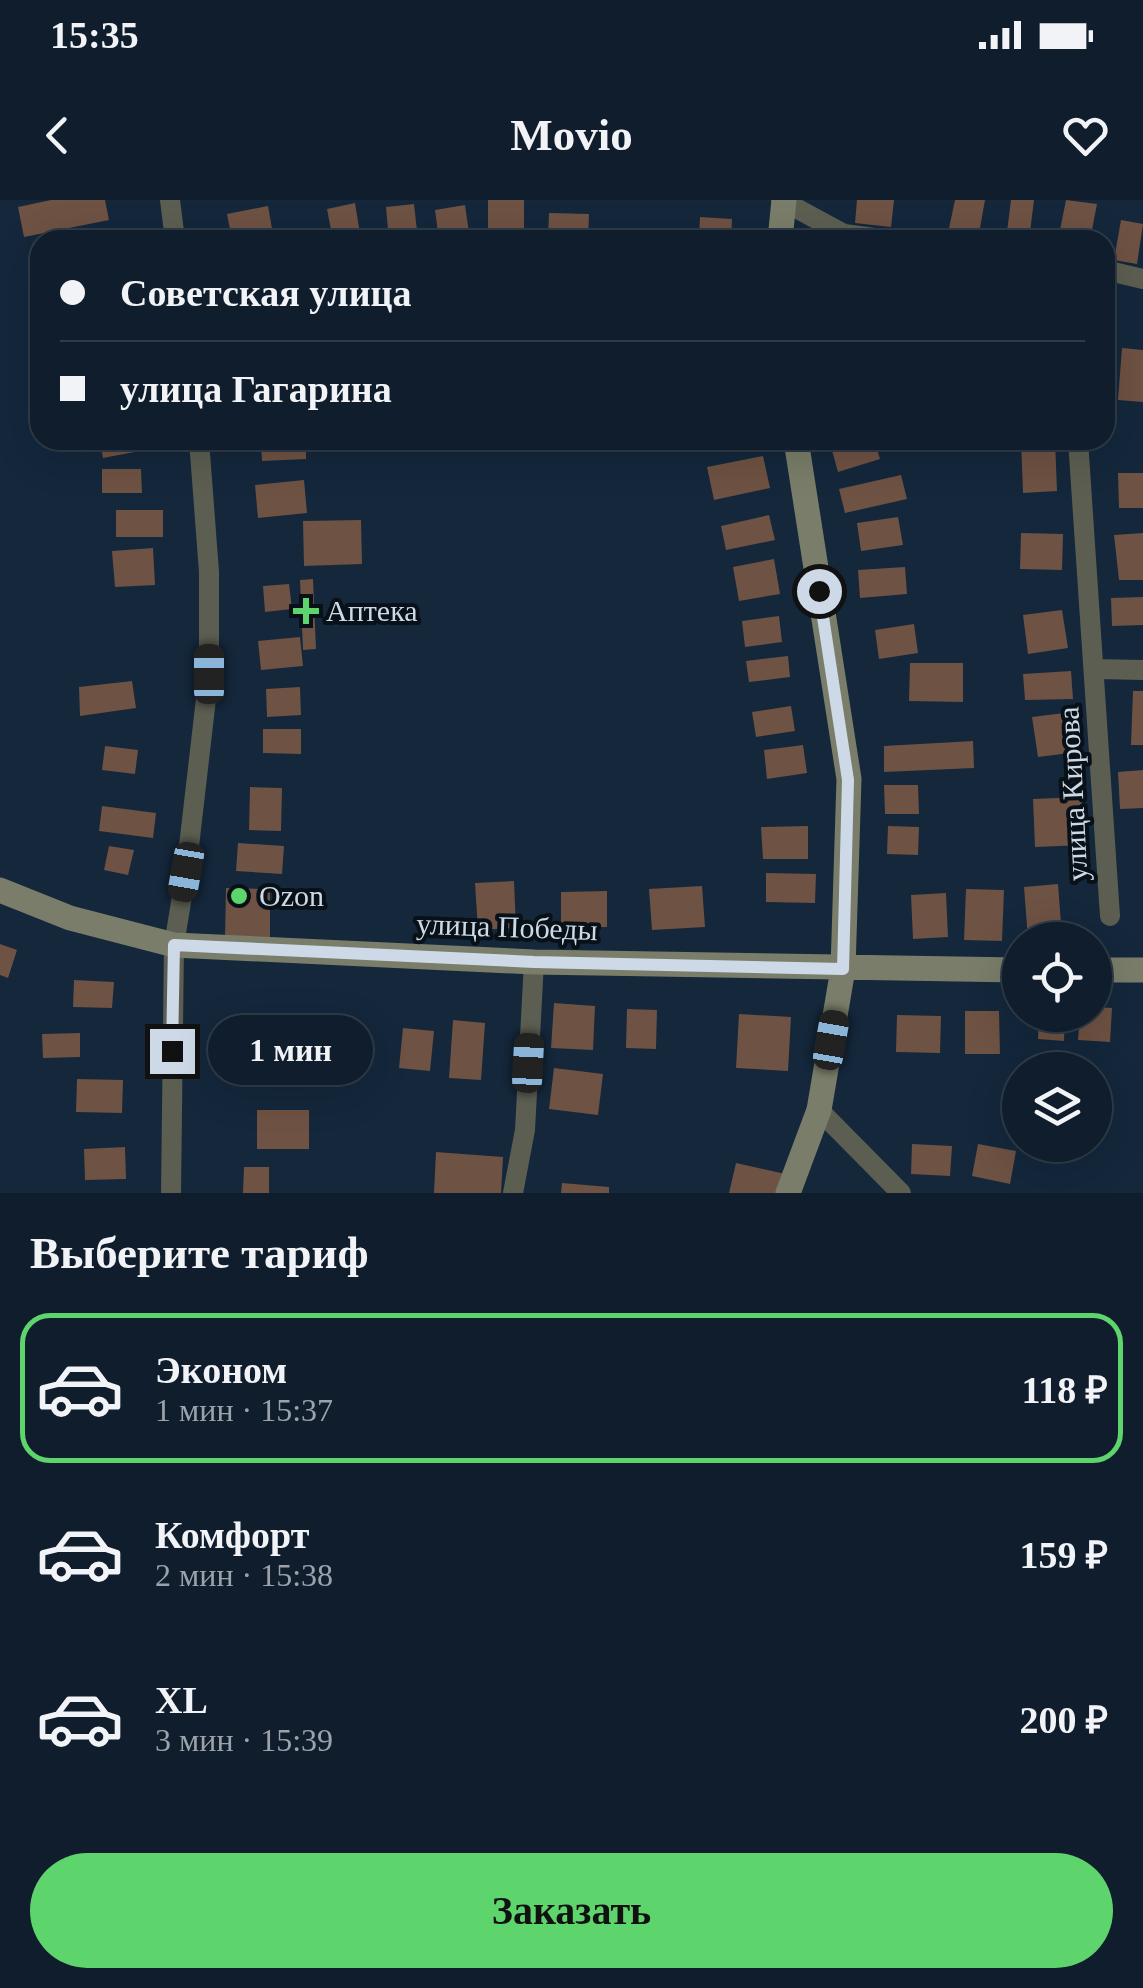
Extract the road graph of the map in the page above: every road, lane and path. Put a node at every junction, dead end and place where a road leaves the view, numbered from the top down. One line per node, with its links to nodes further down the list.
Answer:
1 (170, 200): 3 (street)
2 (783, 201): 4 (street); 5 (street)
3 (174, 230)
4 (781, 230)
5 (837, 230)
6 (1115, 272): 7 (street)
7 (1143, 279)
8 (200, 450): 15 (street)
9 (798, 450): 17 (street)
10 (1079, 450): 11 (street, улица Кирова)
11 (1096, 669): 12 (street, улица Кирова); 14 (street, улица Кирова)
12 (1143, 670)
13 (0, 890): 15 (street, улица Победы)
14 (1110, 916)
15 (174, 945): 16 (street, улица Победы); 22 (street)
16 (534, 962): 17 (street, улица Победы); 23 (street)
17 (843, 969): 18 (street, улица Победы); 21 (street)
18 (1002, 970)
19 (1112, 970): 20 (street)
20 (1143, 970)
21 (819, 1110): 24 (street); 25 (street)
22 (171, 1193)
23 (513, 1193)
24 (788, 1193)
25 (901, 1193)

